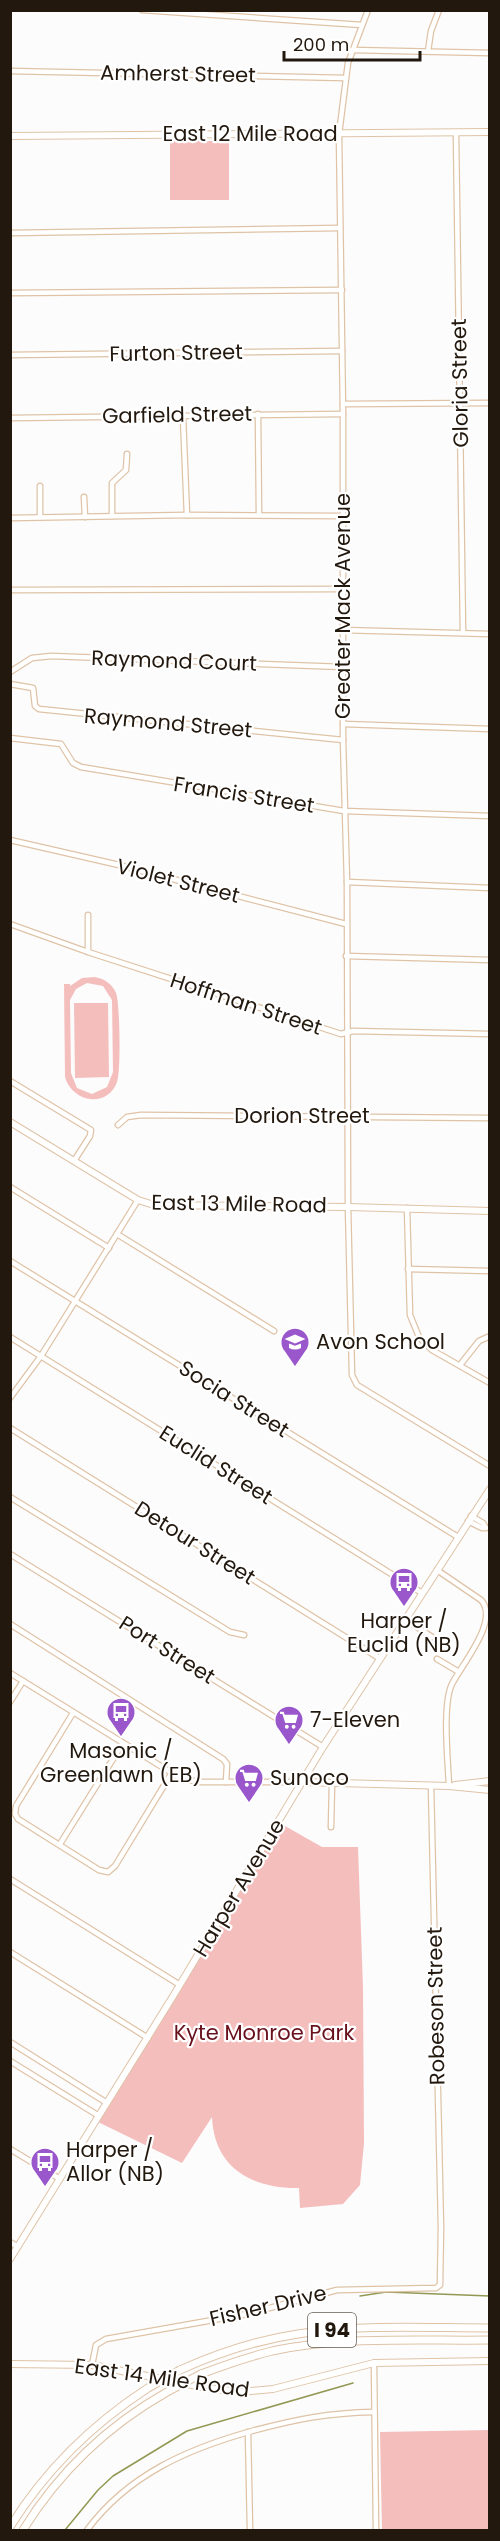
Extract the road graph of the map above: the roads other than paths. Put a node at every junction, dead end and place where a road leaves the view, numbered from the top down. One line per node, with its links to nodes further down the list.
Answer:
1 (142, 10): 4 (street)
2 (369, 10): 4 (street, Greater Mack Avenue)
3 (439, 10): 6 (street)
4 (362, 25): 5 (street, Greater Mack Avenue)
5 (352, 50): 6 (street); 9 (street, Greater Mack Avenue)
6 (428, 51): 7 (street)
7 (489, 53)
8 (10, 71): 9 (street, Amherst Street)
9 (345, 78): 12 (street, Greater Mack Avenue)
10 (489, 132): 11 (main road, East 12 Mile Road)
11 (456, 133): 12 (main road, East 12 Mile Road); 20 (street, Gloria Street)
12 (339, 134): 13 (main road, East 12 Mile Road); 14 (street, Greater Mack Avenue)
13 (10, 136)
14 (340, 228): 15 (street); 16 (street, Greater Mack Avenue)
15 (10, 233)
16 (342, 290): 17 (street); 18 (street, Greater Mack Avenue)
17 (10, 293)
18 (342, 351): 19 (street, Furton Street); 22 (street, Greater Mack Avenue)
19 (10, 355)
20 (461, 403): 21 (street); 22 (street); 40 (street, Gloria Street)
21 (489, 403)
22 (343, 404): 24 (street, Greater Mack Avenue)
23 (258, 414): 24 (street, Garfield Street); 25 (street, Garfield Street); 31 (street)
24 (343, 414): 33 (street, Greater Mack Avenue)
25 (183, 417): 26 (street, Garfield Street); 30 (street)
26 (10, 418)
27 (127, 454): 32 (street)
28 (40, 486): 34 (street)
29 (84, 497): 35 (street)
30 (187, 514): 31 (street); 32 (street)
31 (259, 514): 33 (street)
32 (112, 516): 35 (street)
33 (342, 516): 37 (street, Greater Mack Avenue)
34 (40, 517): 35 (street); 36 (street)
35 (85, 517)
36 (10, 518)
37 (342, 589): 38 (street); 39 (street, Greater Mack Avenue)
38 (10, 590)
39 (342, 630): 40 (street); 42 (street, Greater Mack Avenue)
40 (463, 633): 41 (street)
41 (489, 634)
42 (342, 667): 43 (street, Raymond Court); 45 (street, Greater Mack Avenue)
43 (10, 672)
44 (10, 684): 48 (street, Raymond Street)
45 (343, 724): 46 (street); 48 (street, Greater Mack Avenue)
46 (489, 729)
47 (10, 738): 49 (street, Francis Street)
48 (343, 740): 49 (street, Greater Mack Avenue)
49 (344, 812): 50 (street, Francis Street); 52 (street, Greater Mack Avenue)
50 (489, 816)
51 (10, 840): 56 (street, Violet Street)
52 (347, 882): 53 (street); 56 (street, Greater Mack Avenue)
53 (489, 888)
54 (88, 915): 57 (street)
55 (10, 924): 57 (street, Hoffman Street)
56 (346, 924): 58 (street, Greater Mack Avenue)
57 (87, 952): 60 (street, Hoffman Street)
58 (346, 956): 59 (street); 60 (street, Greater Mack Avenue)
59 (489, 960)
60 (346, 1033): 61 (street, Hoffman Street); 63 (street, Greater Mack Avenue)
61 (489, 1034)
62 (10, 1081): 67 (street)
63 (347, 1116): 64 (street, Dorion Street); 66 (street, Dorion Street); 70 (street, Greater Mack Avenue)
64 (489, 1118)
65 (10, 1122): 67 (main road, East 13 Mile Road)
66 (118, 1125)
67 (74, 1161): 69 (main road, East 13 Mile Road)
68 (10, 1187): 74 (street)
69 (138, 1200): 70 (main road, East 13 Mile Road); 73 (street)
70 (348, 1207): 71 (main road, East 13 Mile Road); 87 (street, Greater Mack Avenue)
71 (407, 1208): 72 (main road, East 13 Mile Road); 76 (street)
72 (489, 1211)
73 (117, 1234): 74 (street); 79 (street)
74 (109, 1248): 78 (street)
75 (10, 1261): 78 (street, Socia Street)
76 (408, 1269): 77 (street); 83 (street)
77 (489, 1271)
78 (76, 1301): 82 (street); 92 (street, Socia Street)
79 (274, 1331)
80 (489, 1336): 83 (street)
81 (10, 1337): 82 (street, Euclid Street)
82 (41, 1356): 85 (street); 95 (street, Euclid Street)
83 (460, 1365): 84 (street)
84 (489, 1383)
85 (10, 1398)
86 (10, 1428): 100 (street, Detour Street)
87 (489, 1466)
88 (489, 1489): 90 (main road, Harper Avenue)
89 (10, 1497): 98 (street)
90 (470, 1518): 91 (street); 92 (main road, Harper Avenue)
91 (488, 1526)
92 (458, 1538): 94 (main road, Harper Avenue)
93 (10, 1554): 108 (street, Port Street)
94 (437, 1570): 95 (main road, Harper Avenue); 102 (street)
95 (422, 1593): 96 (main road, Harper Avenue)
96 (405, 1619): 99 (street); 100 (main road, Harper Avenue)
97 (10, 1624): 111 (street)
98 (244, 1635)
99 (432, 1637)
100 (379, 1658): 108 (main road, Harper Avenue)
101 (437, 1659): 102 (street)
102 (459, 1672): 115 (street)
103 (10, 1673): 104 (street)
104 (23, 1681): 105 (street); 106 (street)
105 (10, 1702)
106 (73, 1713): 107 (street); 118 (street)
107 (123, 1743): 109 (street); 118 (street)
108 (323, 1747): 112 (main road, Harper Avenue)
109 (171, 1774): 111 (street); 118 (street)
110 (489, 1781): 115 (main road)
111 (226, 1782): 112 (street)
112 (302, 1782): 113 (main road); 121 (main road, Harper Avenue)
113 (332, 1784): 114 (main road); 117 (street)
114 (431, 1786): 115 (main road); 129 (street, Robeson Street)
115 (449, 1786): 116 (main road)
116 (489, 1791)
117 (331, 1827)
118 (60, 1844)
119 (10, 1879): 121 (street)
120 (10, 1952): 122 (street)
121 (180, 1985): 122 (main road, Harper Avenue)
122 (148, 2038): 125 (main road, Harper Avenue)
123 (10, 2042): 125 (street)
124 (10, 2061): 126 (street)
125 (107, 2103): 126 (main road, Harper Avenue)
126 (99, 2116): 128 (main road, Harper Avenue)
127 (10, 2149): 128 (street)
128 (60, 2179): 131 (main road, Harper Avenue)
129 (441, 2227): 138 (street, Fisher Drive)
130 (10, 2242): 131 (street)
131 (18, 2247): 132 (main road, Harper Avenue)
132 (10, 2259)
133 (489, 2328): 141 (highway, I 94, bridge)
134 (489, 2340): 142 (highway, I 94, bridge)
135 (489, 2361): 136 (main road, East 14 Mile Road)
136 (374, 2363): 138 (main road, East 14 Mile Road); 139 (street)
137 (10, 2364): 138 (main road, East 14 Mile Road)
138 (92, 2365)
139 (374, 2412): 140 (street); 145 (street)
140 (248, 2432): 143 (street); 144 (street)
141 (10, 2527)
142 (23, 2530)
143 (87, 2530)
144 (250, 2530)
145 (376, 2530)

